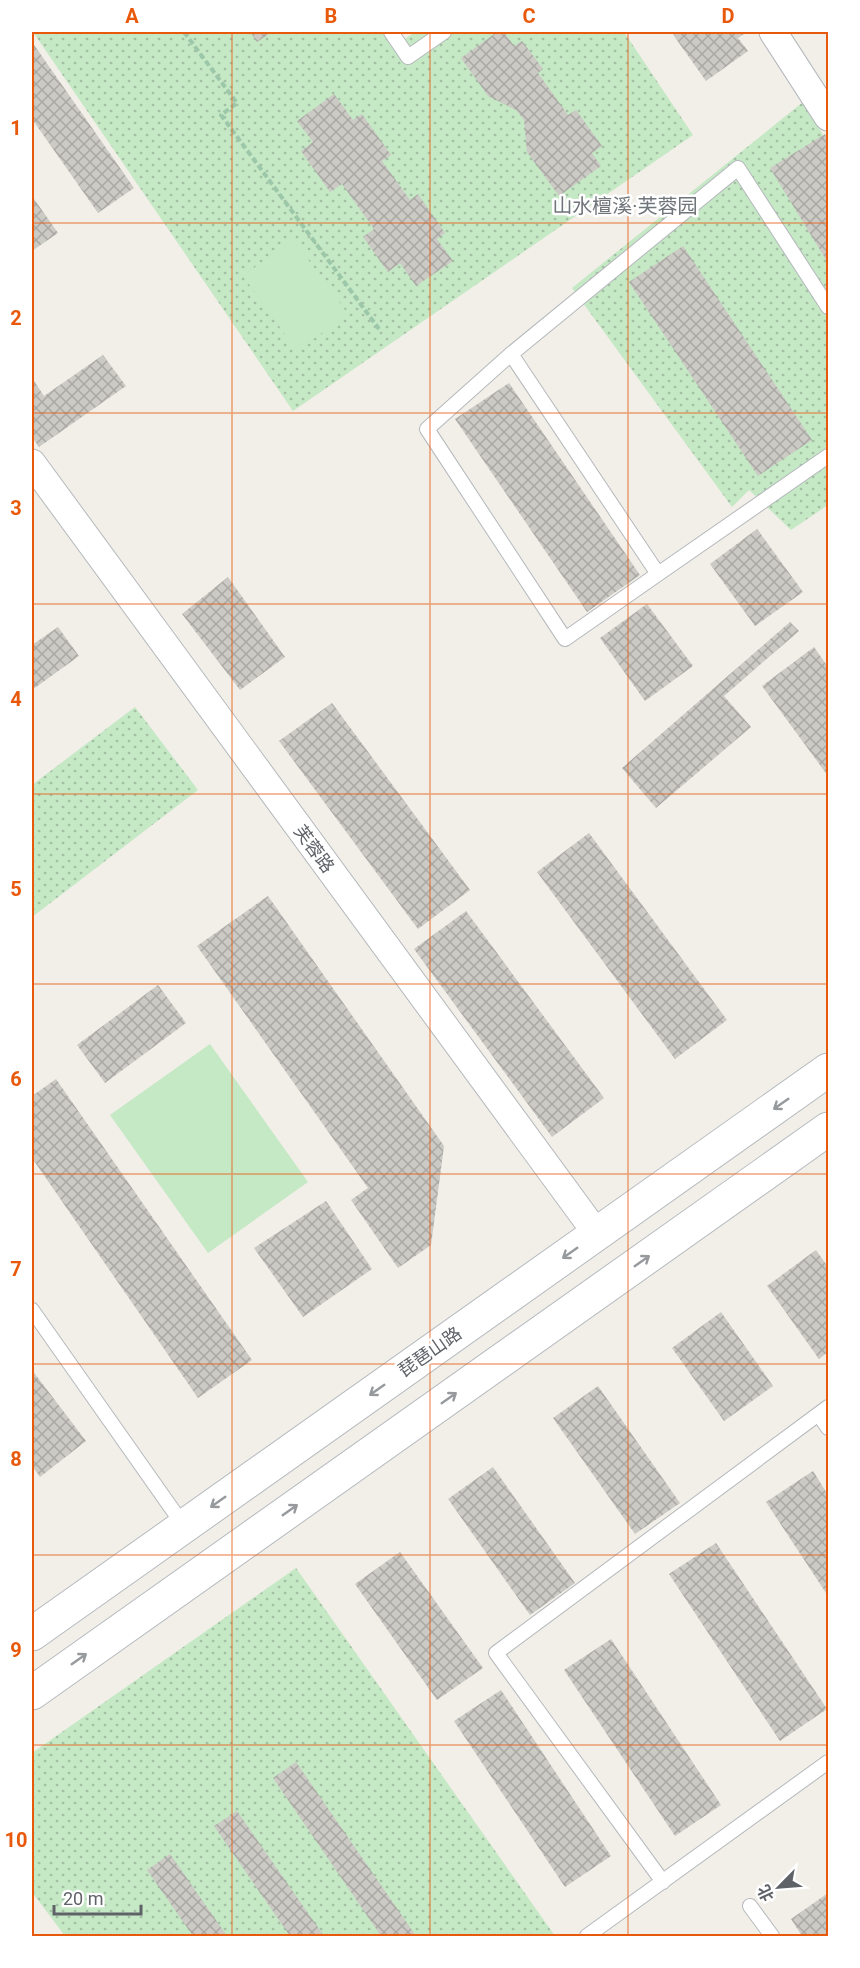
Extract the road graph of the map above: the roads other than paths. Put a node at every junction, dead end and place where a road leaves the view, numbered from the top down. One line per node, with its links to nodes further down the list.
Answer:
1 (390, 32): 2 (lane)
2 (444, 32)
3 (773, 32): 4 (street)
4 (828, 117)
5 (828, 308): 6 (lane)
6 (511, 354): 9 (lane); 9 (lane)
7 (828, 456): 9 (lane)
8 (32, 463): 12 (street, 芙蓉路)
9 (658, 574)
10 (828, 1070): 12 (main road, 琵琶山路, one-way to 12)
11 (828, 1129): 18 (main road, one-way to 11)
12 (597, 1234): 16 (main road, 琵琶山路, one-way to 16)
13 (32, 1310): 16 (lane)
14 (824, 1411): 15 (lane); 20 (lane)
15 (828, 1428)
16 (184, 1526): 17 (main road, 琵琶山路)
17 (32, 1634)
18 (32, 1693)
19 (828, 1762): 20 (lane)
20 (663, 1882): 22 (lane)
21 (750, 1906): 23 (lane)
22 (587, 1936)
23 (772, 1936)

